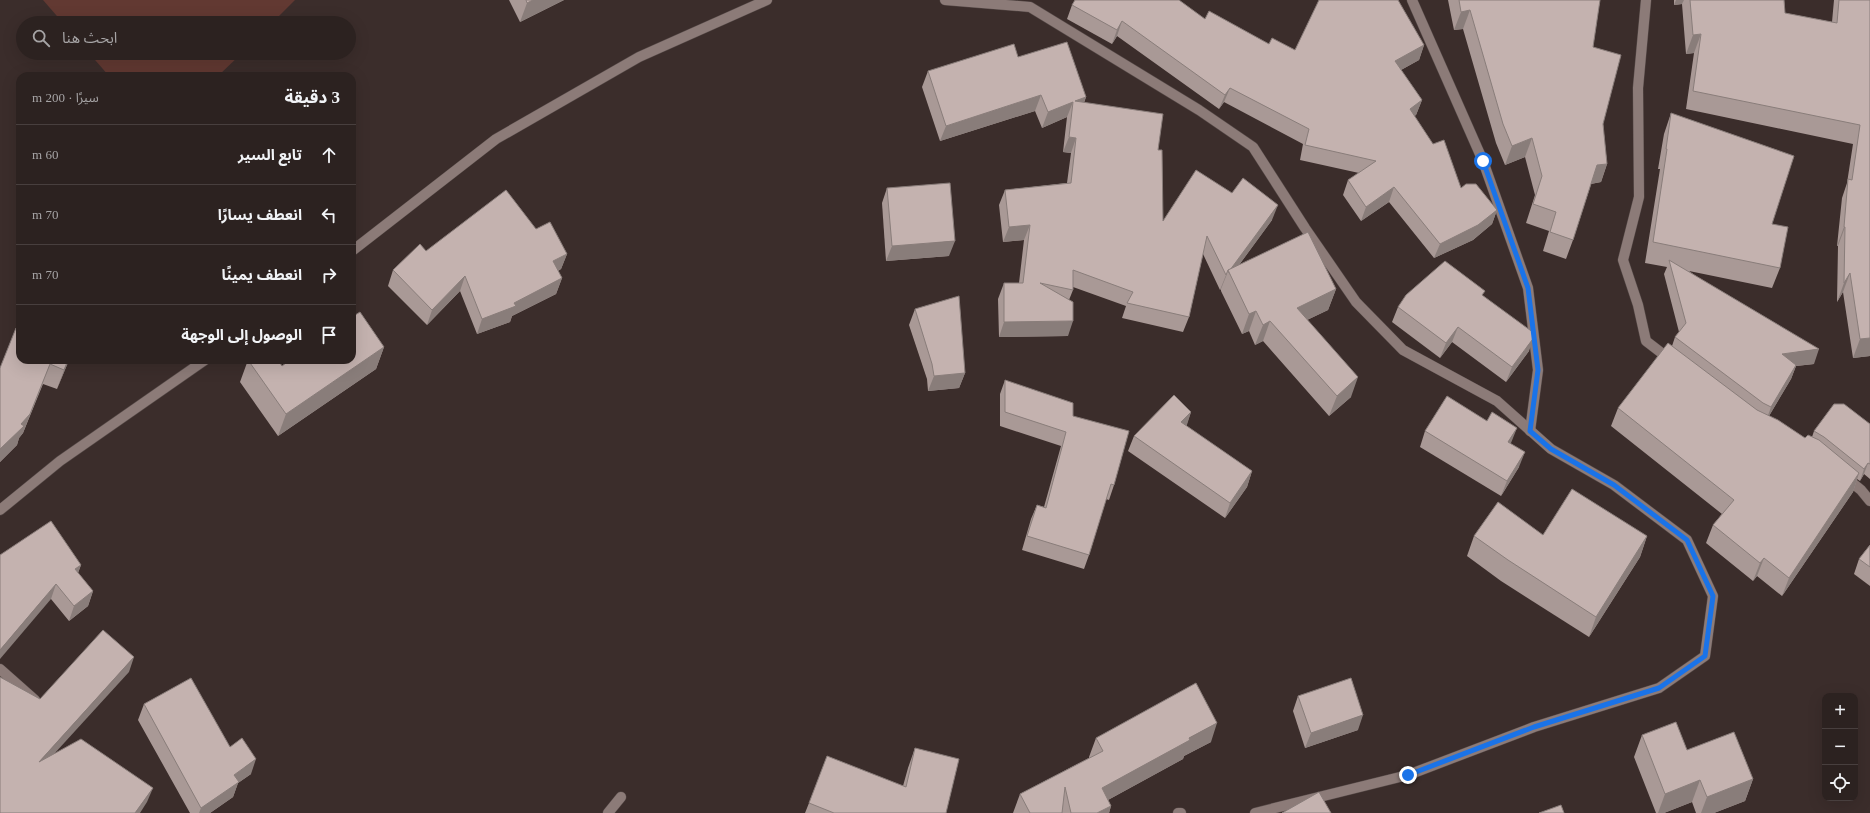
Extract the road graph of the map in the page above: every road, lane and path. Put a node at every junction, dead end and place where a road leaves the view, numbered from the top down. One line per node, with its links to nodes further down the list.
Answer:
1 (767, 0): 5 (street)
2 (945, 0): 8 (street)
3 (1412, 0): 8 (street)
4 (1646, 0): 7 (street)
5 (356, 248)
6 (199, 364): 11 (street)
7 (1678, 365)
8 (1530, 431): 16 (street)
9 (1838, 472): 10 (street)
10 (1870, 501)
11 (0, 510)
12 (0, 669): 13 (street)
13 (36, 701)
14 (621, 797): 15 (street)
15 (608, 813)
16 (1255, 813)

